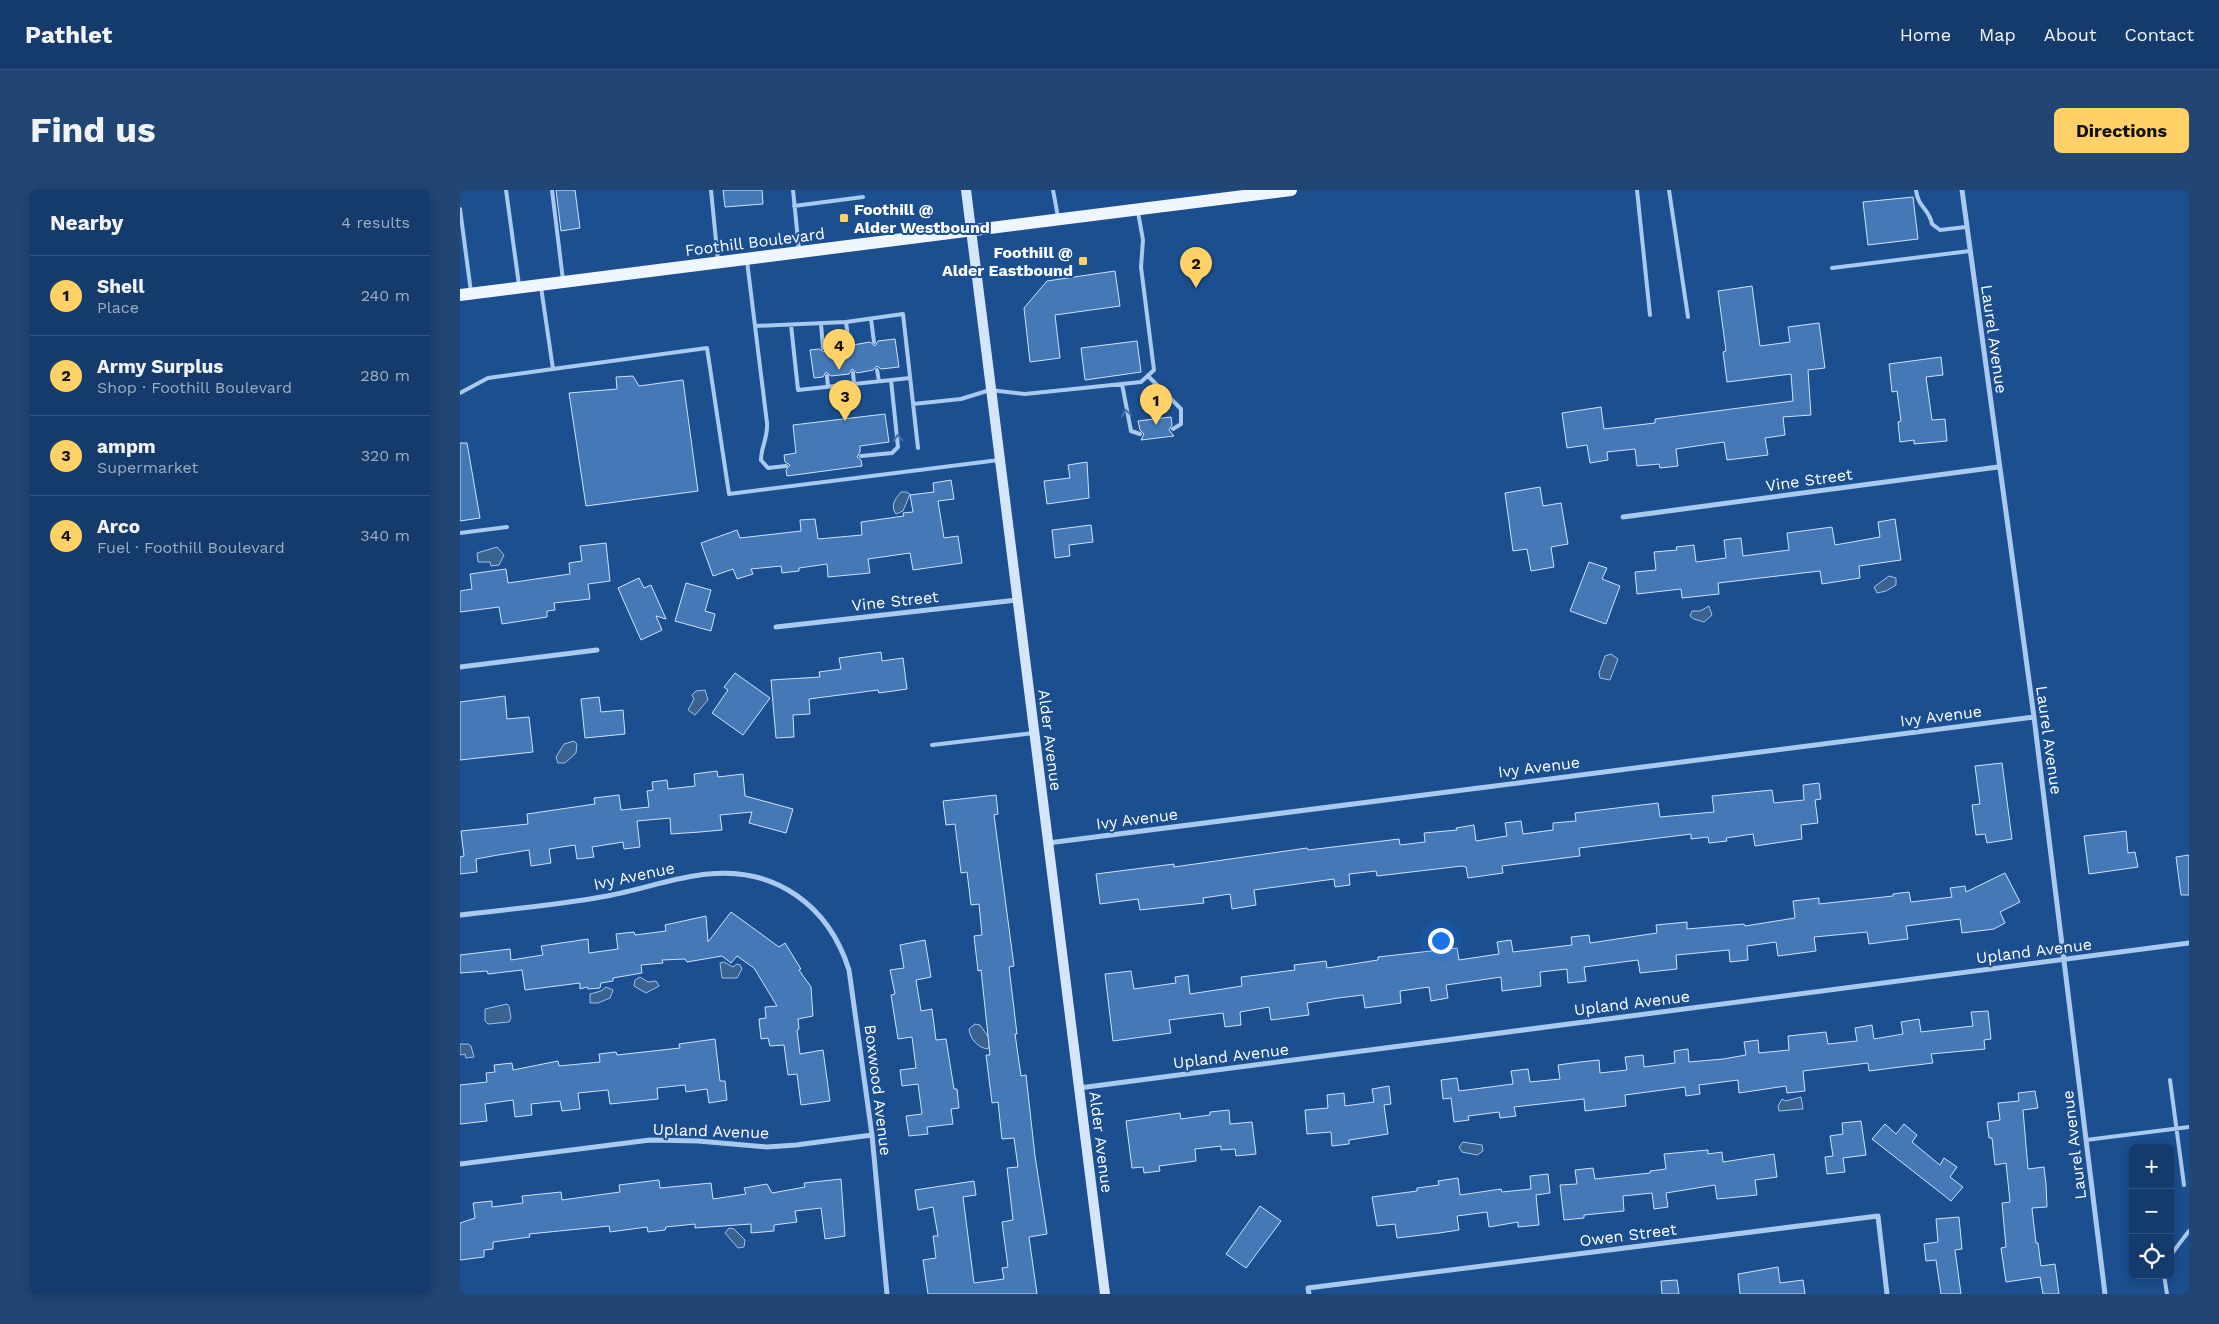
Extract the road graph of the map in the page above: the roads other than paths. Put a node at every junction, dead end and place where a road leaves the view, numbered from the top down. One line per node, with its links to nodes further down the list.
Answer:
1 (506, 190): 26 (lane)
2 (552, 190): 24 (lane)
3 (711, 190): 22 (lane)
4 (793, 190): 13 (lane)
5 (966, 190): 18 (main road, Alder Avenue)
6 (1053, 190): 16 (lane)
7 (1292, 190): 15 (main road, Foothill Boulevard)
8 (1636, 190): 28 (lane)
9 (1669, 190): 29 (lane)
10 (1916, 190): 17 (lane)
11 (1962, 190): 17 (street, Laurel Avenue)
12 (863, 198): 13 (lane)
13 (794, 206): 20 (lane)
14 (460, 209): 27 (lane)
15 (1137, 210): 16 (main road, Foothill Boulevard); 42 (lane)
16 (1059, 220): 18 (main road, Foothill Boulevard)
17 (1966, 227): 19 (street, Laurel Avenue)
18 (970, 231): 20 (main road, Foothill Boulevard); 49 (main road, Alder Avenue)
19 (1970, 251): 23 (lane); 58 (street, Laurel Avenue)
20 (799, 252): 21 (main road, Foothill Boulevard)
21 (746, 259): 22 (main road, Foothill Boulevard); 33 (lane)
22 (718, 263): 24 (main road, Foothill Boulevard)
23 (1832, 268)
24 (563, 282): 25 (main road, Foothill Boulevard)
25 (541, 285): 26 (main road, Foothill Boulevard); 38 (lane)
26 (519, 288): 27 (main road, Foothill Boulevard)
27 (466, 295)
28 (1650, 315)
29 (1688, 318)
30 (871, 319): 31 (lane); 35 (lane); 43 (lane)
31 (846, 322): 32 (lane); 36 (lane)
32 (821, 324): 34 (lane); 37 (lane)
33 (755, 326): 34 (lane); 57 (lane)
34 (791, 326): 48 (lane)
35 (874, 342)
36 (849, 345)
37 (823, 348)
38 (552, 369): 50 (lane); 56 (lane)
39 (877, 370): 45 (lane)
40 (852, 373): 46 (lane)
41 (827, 376): 48 (lane)
42 (1148, 376): 47 (lane); 52 (lane)
43 (910, 378): 44 (lane); 51 (lane)
44 (891, 380): 45 (lane); 55 (lane, one-way to 44)
45 (879, 381): 46 (lane)
46 (854, 384): 48 (lane)
47 (1122, 384): 49 (lane); 53 (lane, one-way to 47)
48 (828, 387)
49 (990, 390): 51 (lane); 56 (main road, Alder Avenue)
50 (460, 393)
51 (913, 404): 54 (lane)
52 (1173, 429)
53 (1140, 434)
54 (918, 448)
55 (861, 456)
56 (1000, 460): 62 (main road, Alder Avenue)
57 (786, 466)
58 (1998, 467): 59 (street, Vine Street); 66 (street, Laurel Avenue)
59 (1623, 517)
60 (507, 527): 61 (lane)
61 (460, 533)
62 (1017, 600): 63 (street, Vine Street); 67 (main road, Alder Avenue)
63 (776, 627)
64 (598, 650): 65 (street)
65 (460, 667)
66 (2034, 717): 69 (street, Ivy Avenue); 73 (street, Laurel Avenue)
67 (1034, 733): 68 (lane); 69 (main road, Alder Avenue)
68 (932, 744)
69 (1048, 843): 75 (main road, Alder Avenue)
70 (807, 902): 71 (street, Ivy Avenue); 78 (street, Boxwood Avenue)
71 (460, 916)
72 (2189, 943): 73 (street, Upland Avenue)
73 (2065, 959): 75 (street, Upland Avenue); 79 (street, Laurel Avenue)
74 (2170, 1080): 77 (lane)
75 (1079, 1088): 86 (main road, Alder Avenue)
76 (2189, 1126): 77 (lane)
77 (2176, 1128): 79 (lane); 81 (lane)
78 (872, 1135): 80 (street, Upland Avenue); 85 (street, Boxwood Avenue)
79 (2086, 1140): 89 (street, Laurel Avenue)
80 (460, 1164)
81 (2184, 1185)
82 (2189, 1231): 83 (lane)
83 (2174, 1251)
84 (2165, 1279): 90 (lane)
85 (887, 1294)
86 (1105, 1294)
87 (1309, 1294): 88 (street, Owen Street)
88 (1887, 1294)
89 (2105, 1294)
90 (2167, 1294)

